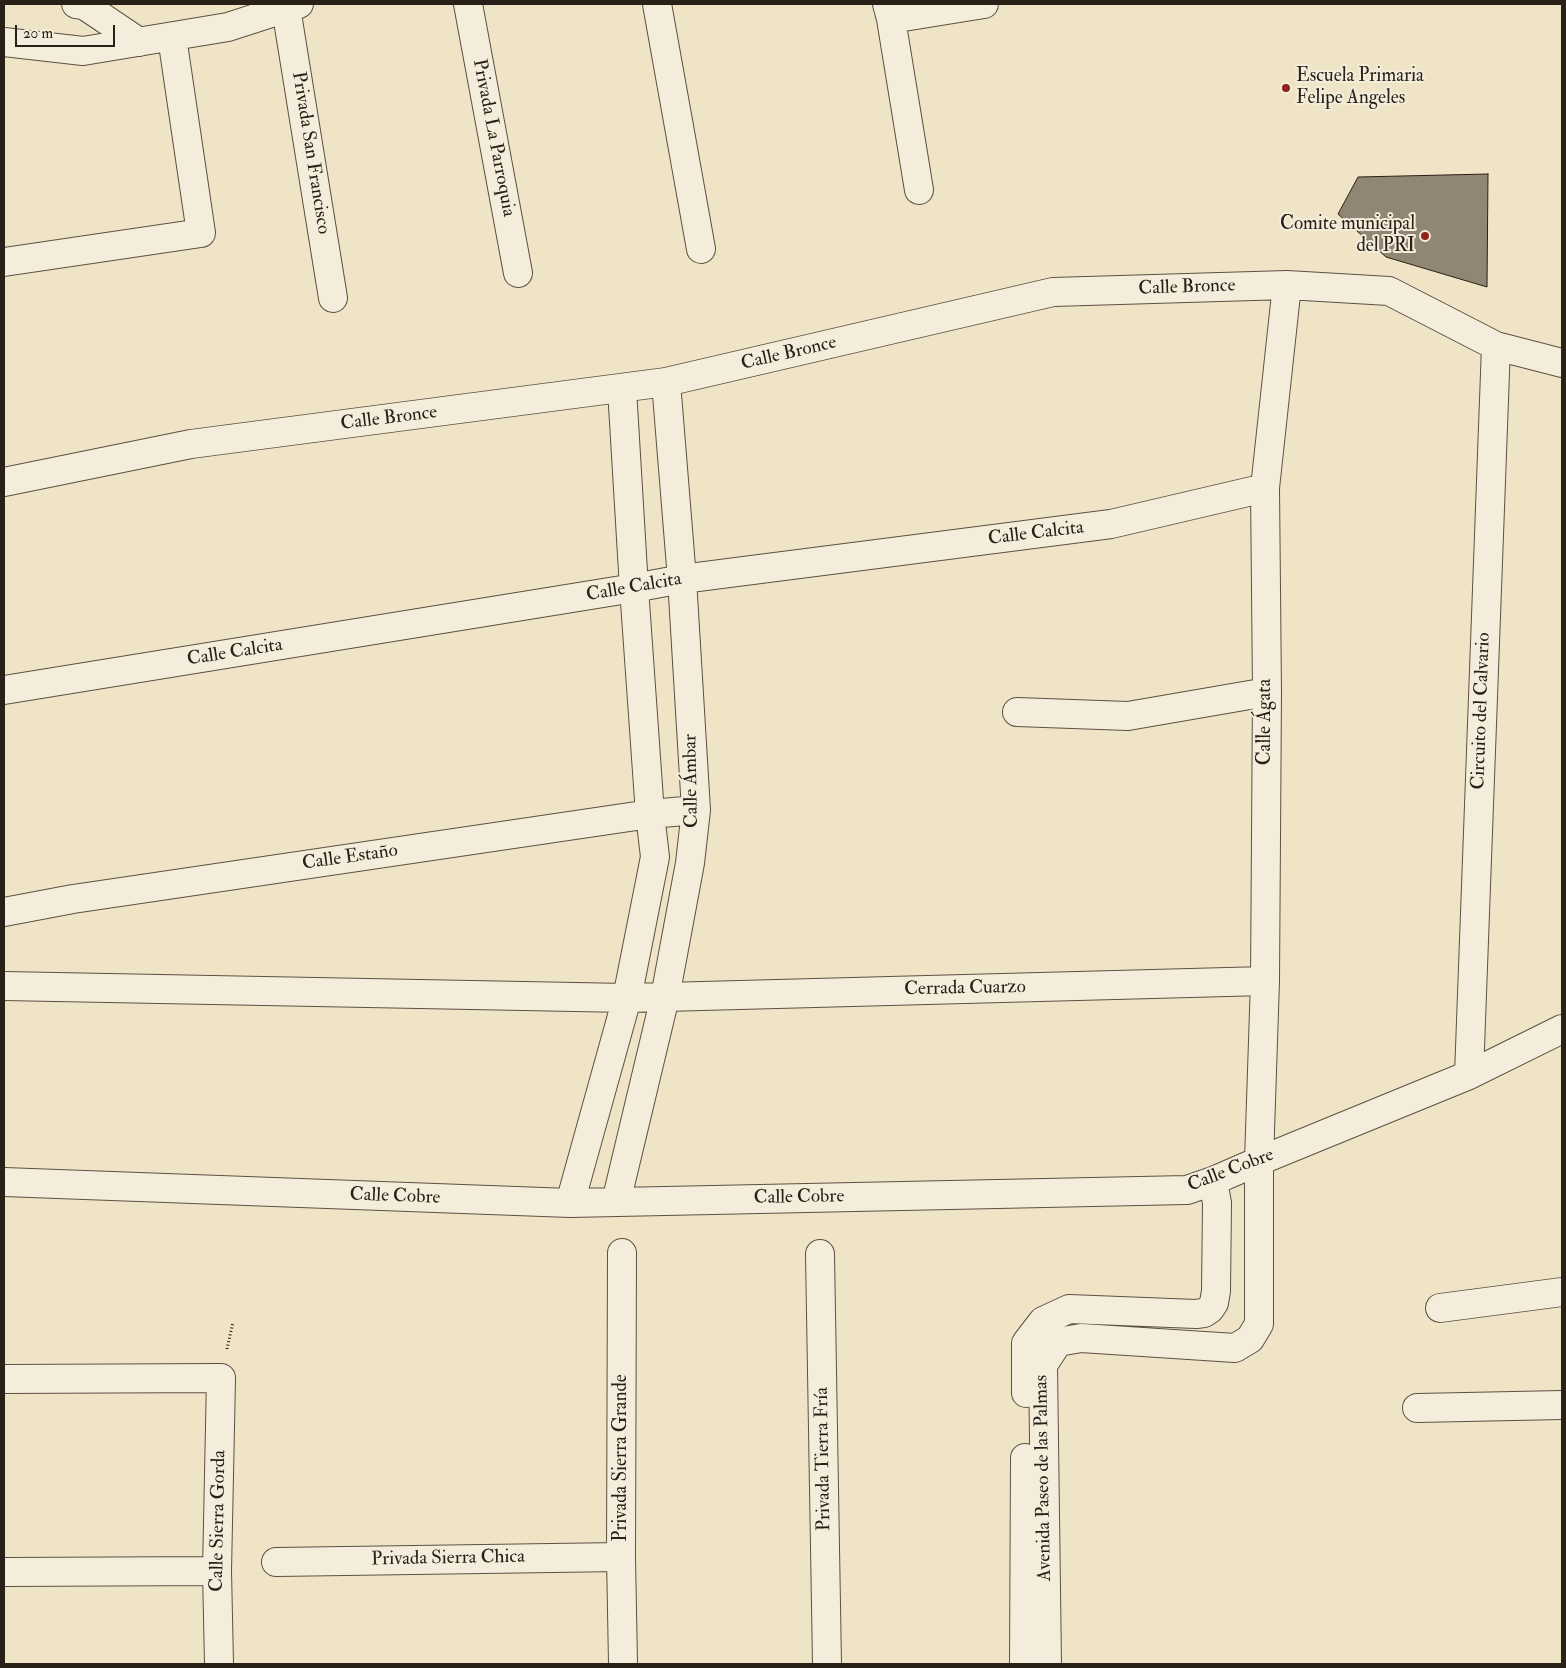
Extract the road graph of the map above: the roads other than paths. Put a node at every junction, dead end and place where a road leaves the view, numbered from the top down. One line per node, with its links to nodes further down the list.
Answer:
1 (81, 4): 9 (street); 10 (street)
2 (468, 4): 14 (street, Privada La Parroquia)
3 (657, 4): 12 (street)
4 (984, 4): 6 (street)
5 (293, 6): 7 (street); 16 (street, Privada San Francisco)
6 (889, 12): 11 (street)
7 (172, 36): 9 (street); 13 (street)
8 (4, 42): 10 (street)
9 (139, 42): 10 (street)
10 (83, 51)
11 (919, 190)
12 (701, 249)
13 (4, 262)
14 (518, 273)
15 (1287, 285): 17 (street, Calle Bronce); 19 (street, Calle Bronce); 22 (street, Calle Ágata)
16 (333, 298)
17 (1496, 346): 18 (street, Calle Bronce); 36 (street, Circuito del Calvario)
18 (1562, 363)
19 (666, 382): 20 (street, Calle Bronce); 23 (street, Calle Ámbar)
20 (622, 389): 21 (street, Calle Bronce); 24 (street)
21 (4, 482)
22 (1265, 488): 23 (street, Calle Calcita); 26 (street, Calle Ágata)
23 (682, 579): 24 (street, Calle Calcita); 28 (street, Calle Ámbar)
24 (634, 588): 25 (street, Calle Calcita); 29 (street)
25 (4, 690)
26 (1267, 692): 27 (street); 31 (street, Calle Ágata)
27 (1016, 712)
28 (696, 810): 29 (street, Calle Estaño); 33 (street, Calle Ámbar)
29 (650, 814): 30 (street, Calle Estaño); 34 (street)
30 (4, 912)
31 (1265, 981): 33 (street, Cerrada Cuarzo); 37 (street, Calle Ágata)
32 (4, 986): 34 (street)
33 (665, 997): 34 (street); 40 (street, Calle Ámbar)
34 (627, 998): 41 (street)
35 (1562, 1029): 36 (street, Calle Cobre)
36 (1469, 1075): 37 (street, Calle Cobre)
37 (1260, 1160): 39 (street, Calle Cobre); 47 (street, Avenida Paseo de las Palmas)
38 (4, 1182): 41 (street, Calle Cobre)
39 (1213, 1182): 40 (street, Calle Cobre); 46 (street)
40 (616, 1202): 41 (street, Calle Cobre)
41 (570, 1203)
42 (622, 1253): 51 (street, Privada Sierra Grande)
43 (820, 1254): 57 (street, Privada Tierra Fría)
44 (1562, 1292): 45 (street)
45 (1440, 1308)
46 (1026, 1343): 47 (street); 58 (street, Avenida Paseo de las Palmas)
47 (1043, 1365): 59 (street, Avenida Paseo de las Palmas)
48 (4, 1379): 53 (street, Calle Sierra Gorda)
49 (1562, 1405): 50 (street)
50 (1417, 1408)
51 (621, 1557): 52 (street, Privada Sierra Chica); 56 (street, Privada Sierra Grande)
52 (276, 1562)
53 (217, 1571): 54 (street); 55 (street, Calle Sierra Gorda)
54 (4, 1572)
55 (219, 1664)
56 (622, 1664)
57 (827, 1664)
58 (1024, 1664)
59 (1047, 1664)

